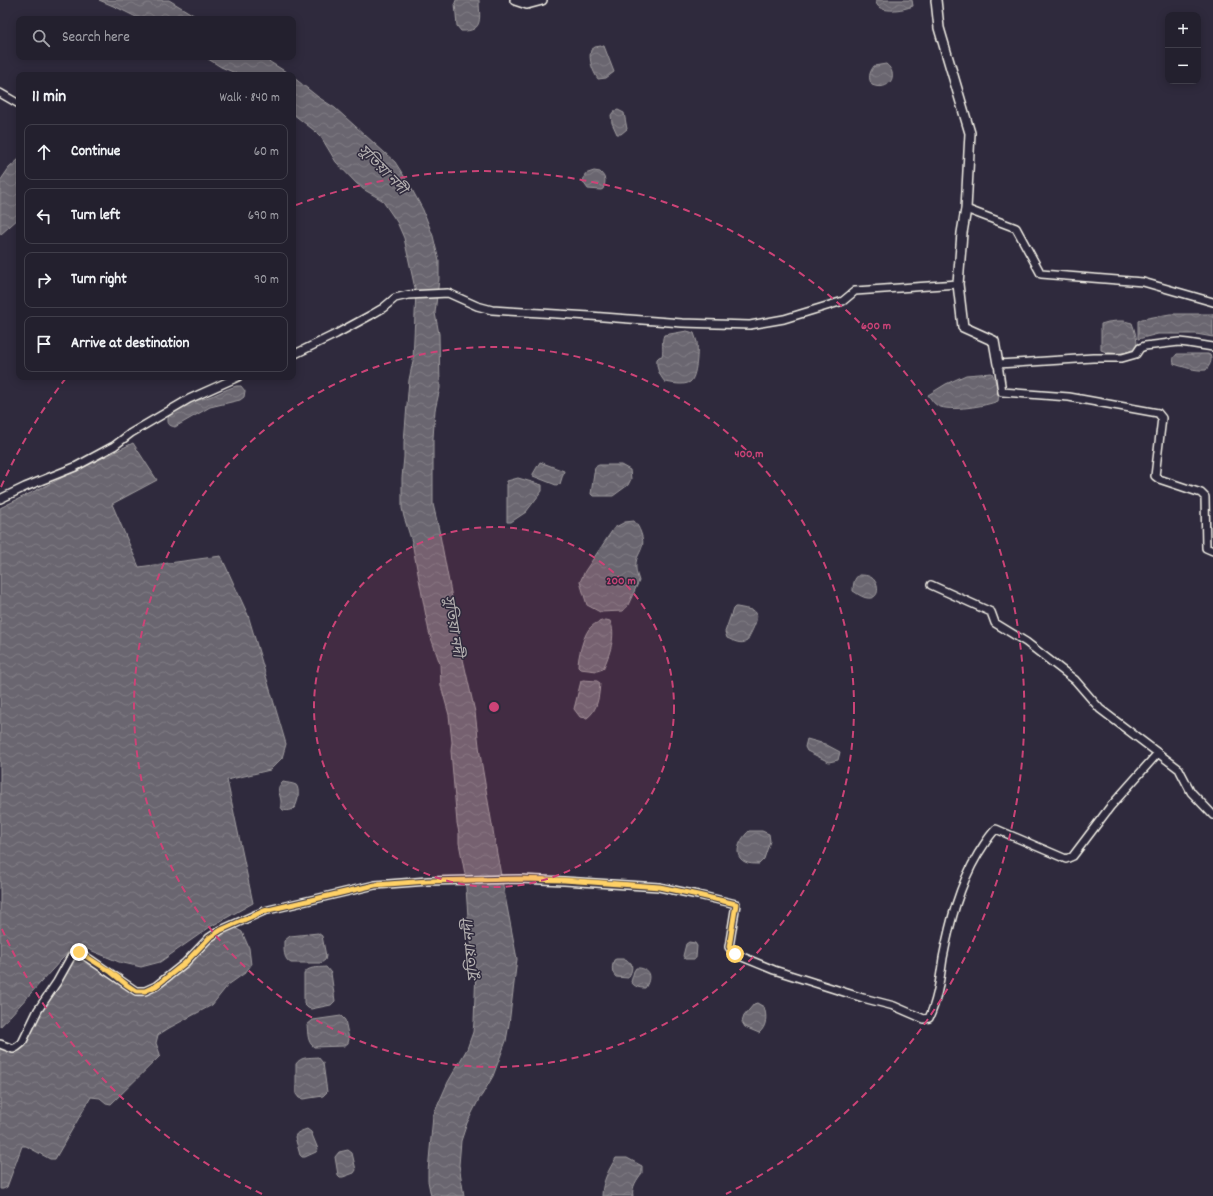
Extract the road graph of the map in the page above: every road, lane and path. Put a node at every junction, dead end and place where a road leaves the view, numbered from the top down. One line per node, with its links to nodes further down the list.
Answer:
1 (515, 0): 2 (street)
2 (542, 0)
3 (936, 0): 6 (street)
4 (0, 93): 5 (street)
5 (16, 102)
6 (966, 209): 7 (street); 8 (street)
7 (958, 284): 10 (street); 11 (street)
8 (1213, 302)
9 (1213, 347): 11 (street)
10 (296, 351)
11 (998, 364): 14 (street)
12 (231, 380): 13 (street)
13 (0, 499)
14 (1213, 551)
15 (931, 585): 16 (street)
16 (1158, 753): 17 (street); 18 (street)
17 (1213, 815)
18 (0, 1044)

